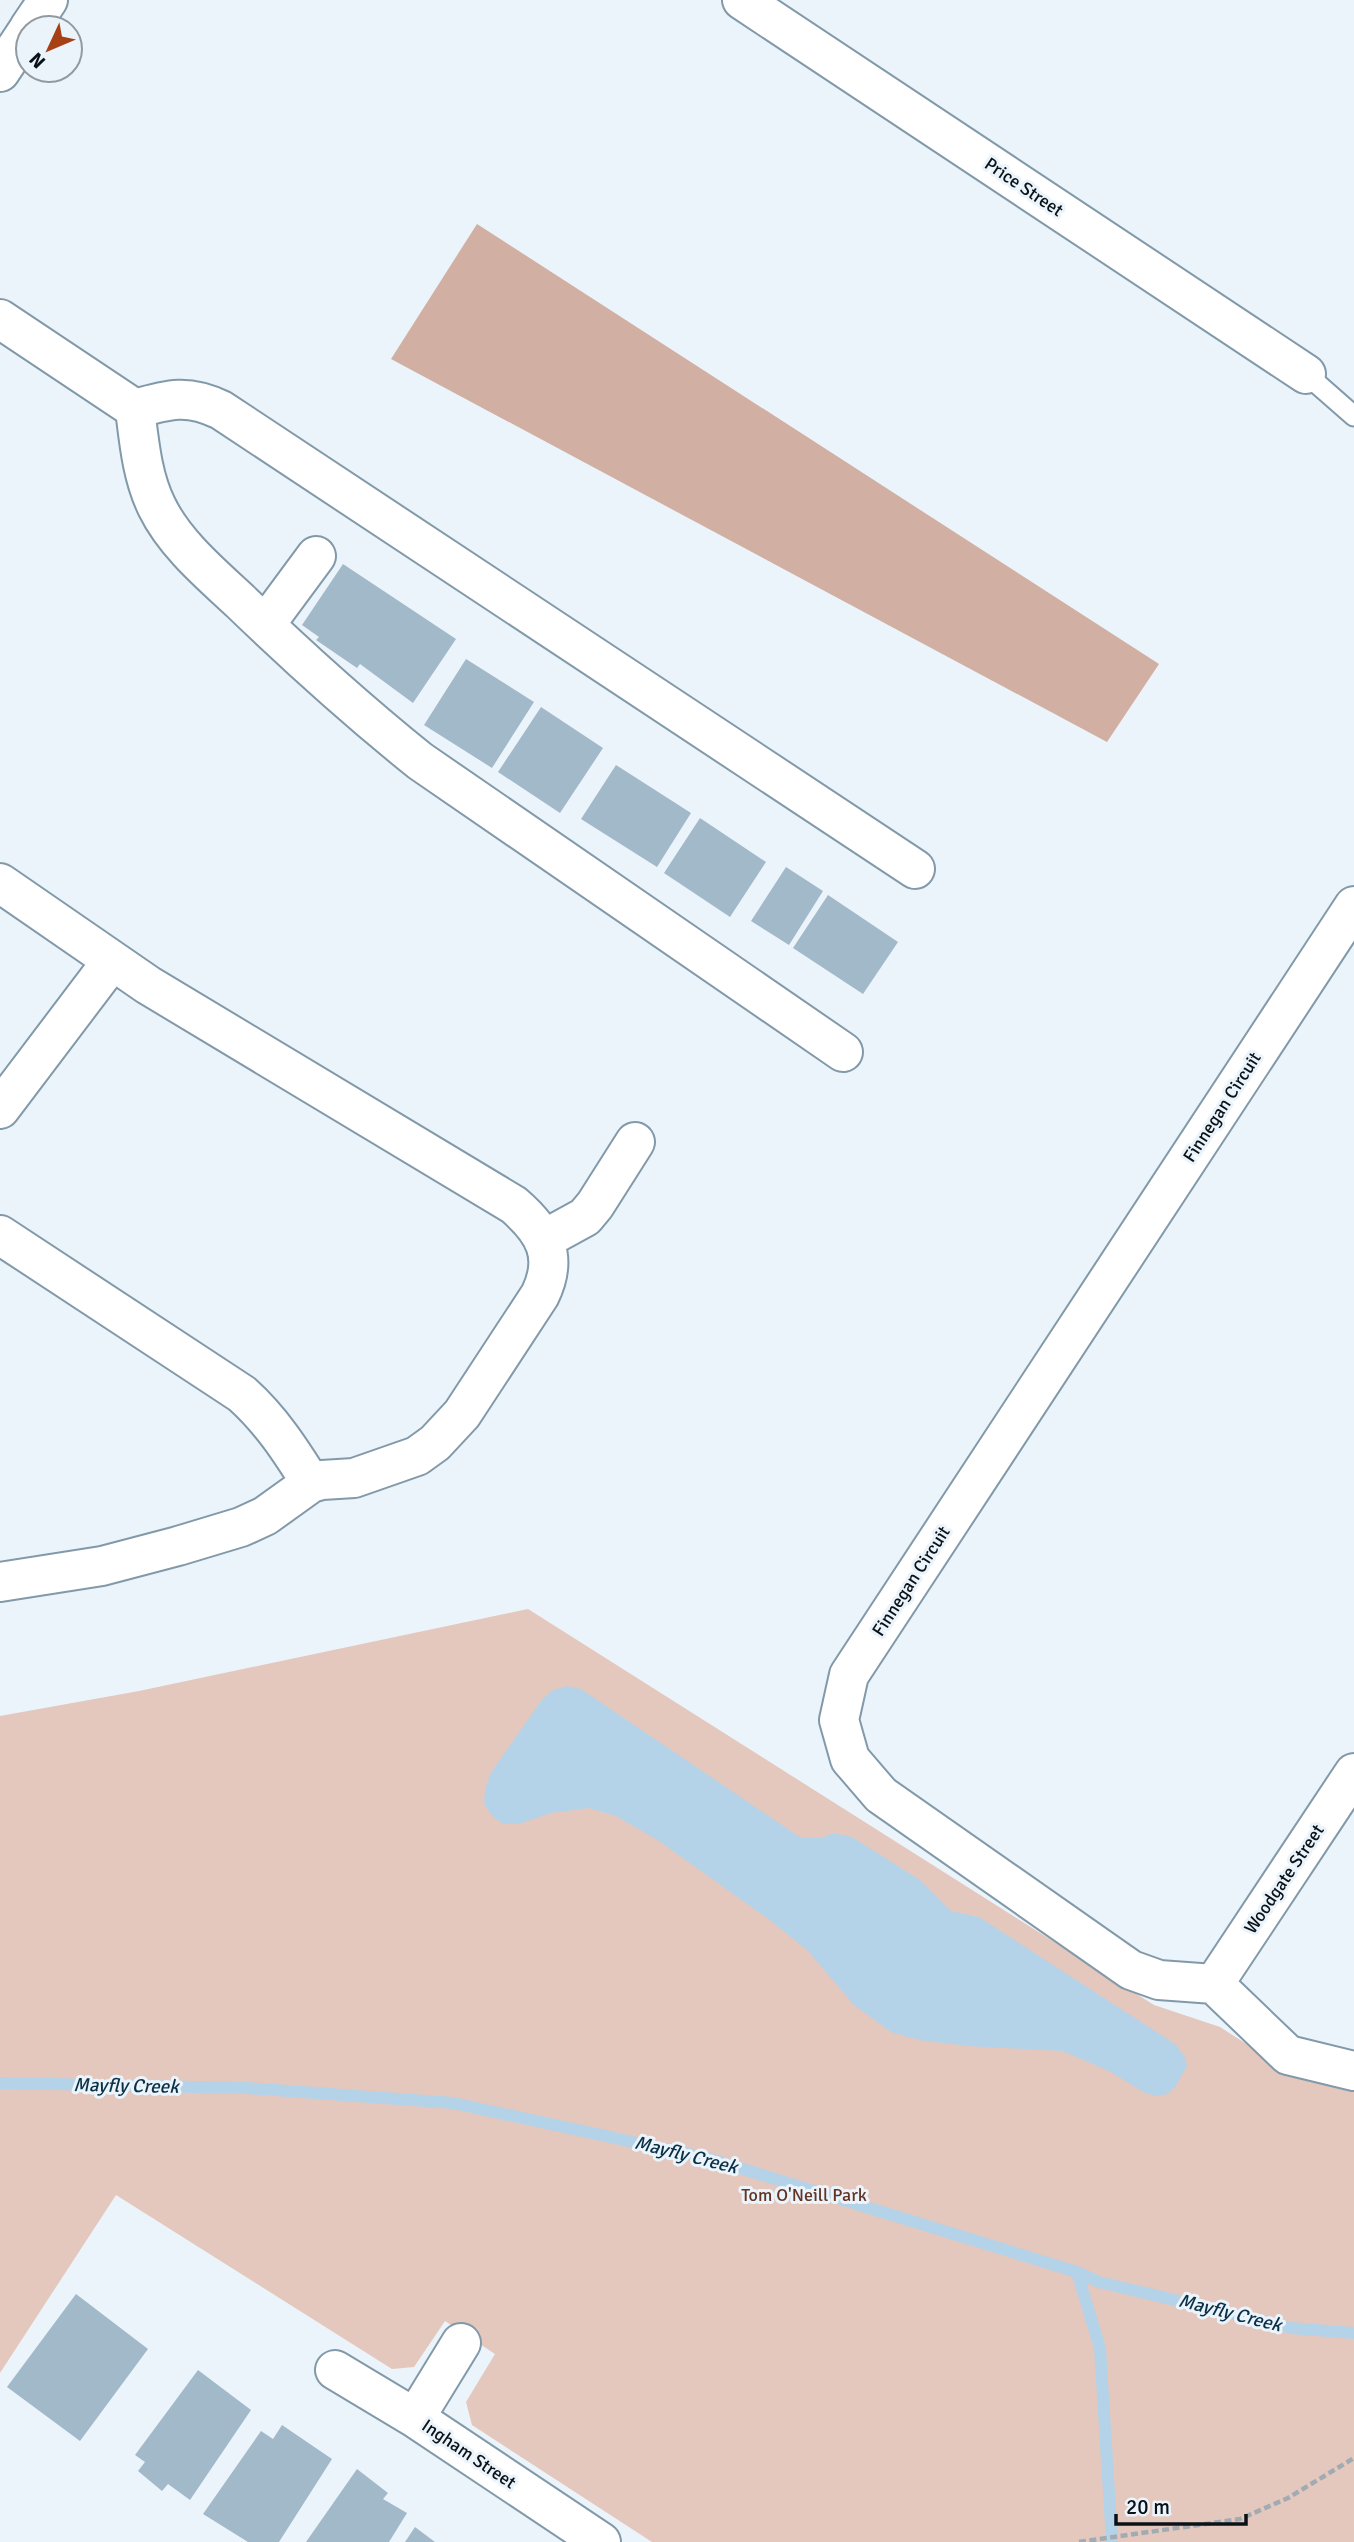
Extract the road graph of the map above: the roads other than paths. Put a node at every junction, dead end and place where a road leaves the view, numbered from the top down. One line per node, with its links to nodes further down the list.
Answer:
1 (743, 0): 5 (street, Price Street)
2 (14, 51): 3 (street)
3 (0, 72)
4 (0, 319): 6 (street)
5 (1306, 374): 7 (lane)
6 (135, 409): 9 (street); 10 (street)
7 (1354, 416)
8 (317, 556): 9 (street)
9 (265, 625): 14 (street)
10 (915, 869)
11 (0, 883): 13 (street)
12 (1354, 906): 22 (street, Finnegan Circuit)
13 (112, 961): 15 (street); 18 (street)
14 (842, 1052)
15 (0, 1109)
16 (635, 1142): 18 (street)
17 (0, 1235): 19 (street)
18 (543, 1240): 19 (street)
19 (311, 1483): 20 (street)
20 (0, 1582)
21 (1354, 1773): 22 (street, Woodgate Street)
22 (1214, 1984): 23 (street)
23 (1354, 2071)
24 (461, 2343): 26 (street)
25 (335, 2370): 26 (street, Ingham Street)
26 (415, 2418): 27 (street, Ingham Street)
27 (601, 2542)

